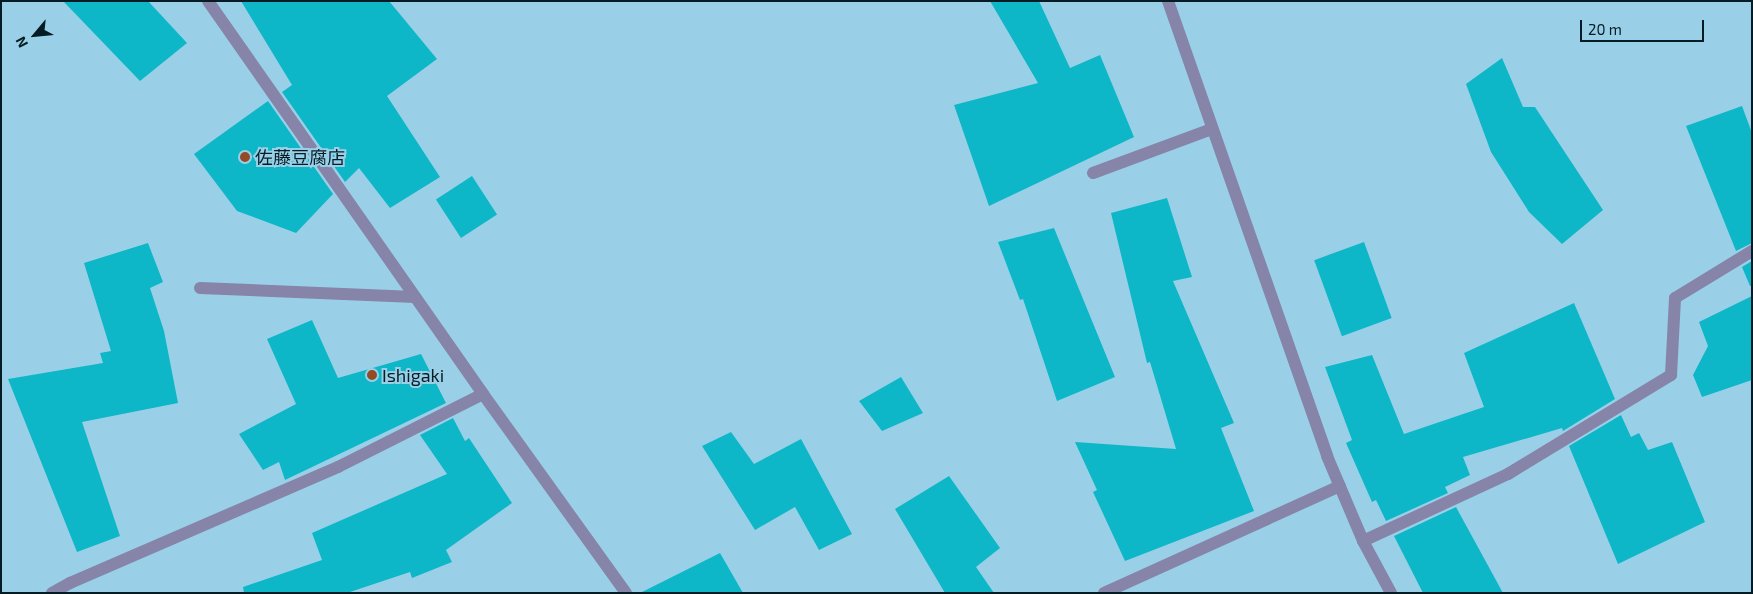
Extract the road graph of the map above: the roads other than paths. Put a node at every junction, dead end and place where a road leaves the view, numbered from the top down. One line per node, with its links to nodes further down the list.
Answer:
1 (208, 1): 7 (street)
2 (1168, 1): 3 (street)
3 (1212, 129): 4 (street); 9 (street)
4 (1093, 174)
5 (1752, 251): 10 (street)
6 (200, 288): 7 (street)
7 (415, 297): 8 (street)
8 (483, 394): 11 (street); 12 (street)
9 (1340, 486): 10 (street); 13 (street)
10 (1363, 541): 14 (street)
11 (52, 593)
12 (626, 593)
13 (1104, 593)
14 (1390, 593)

